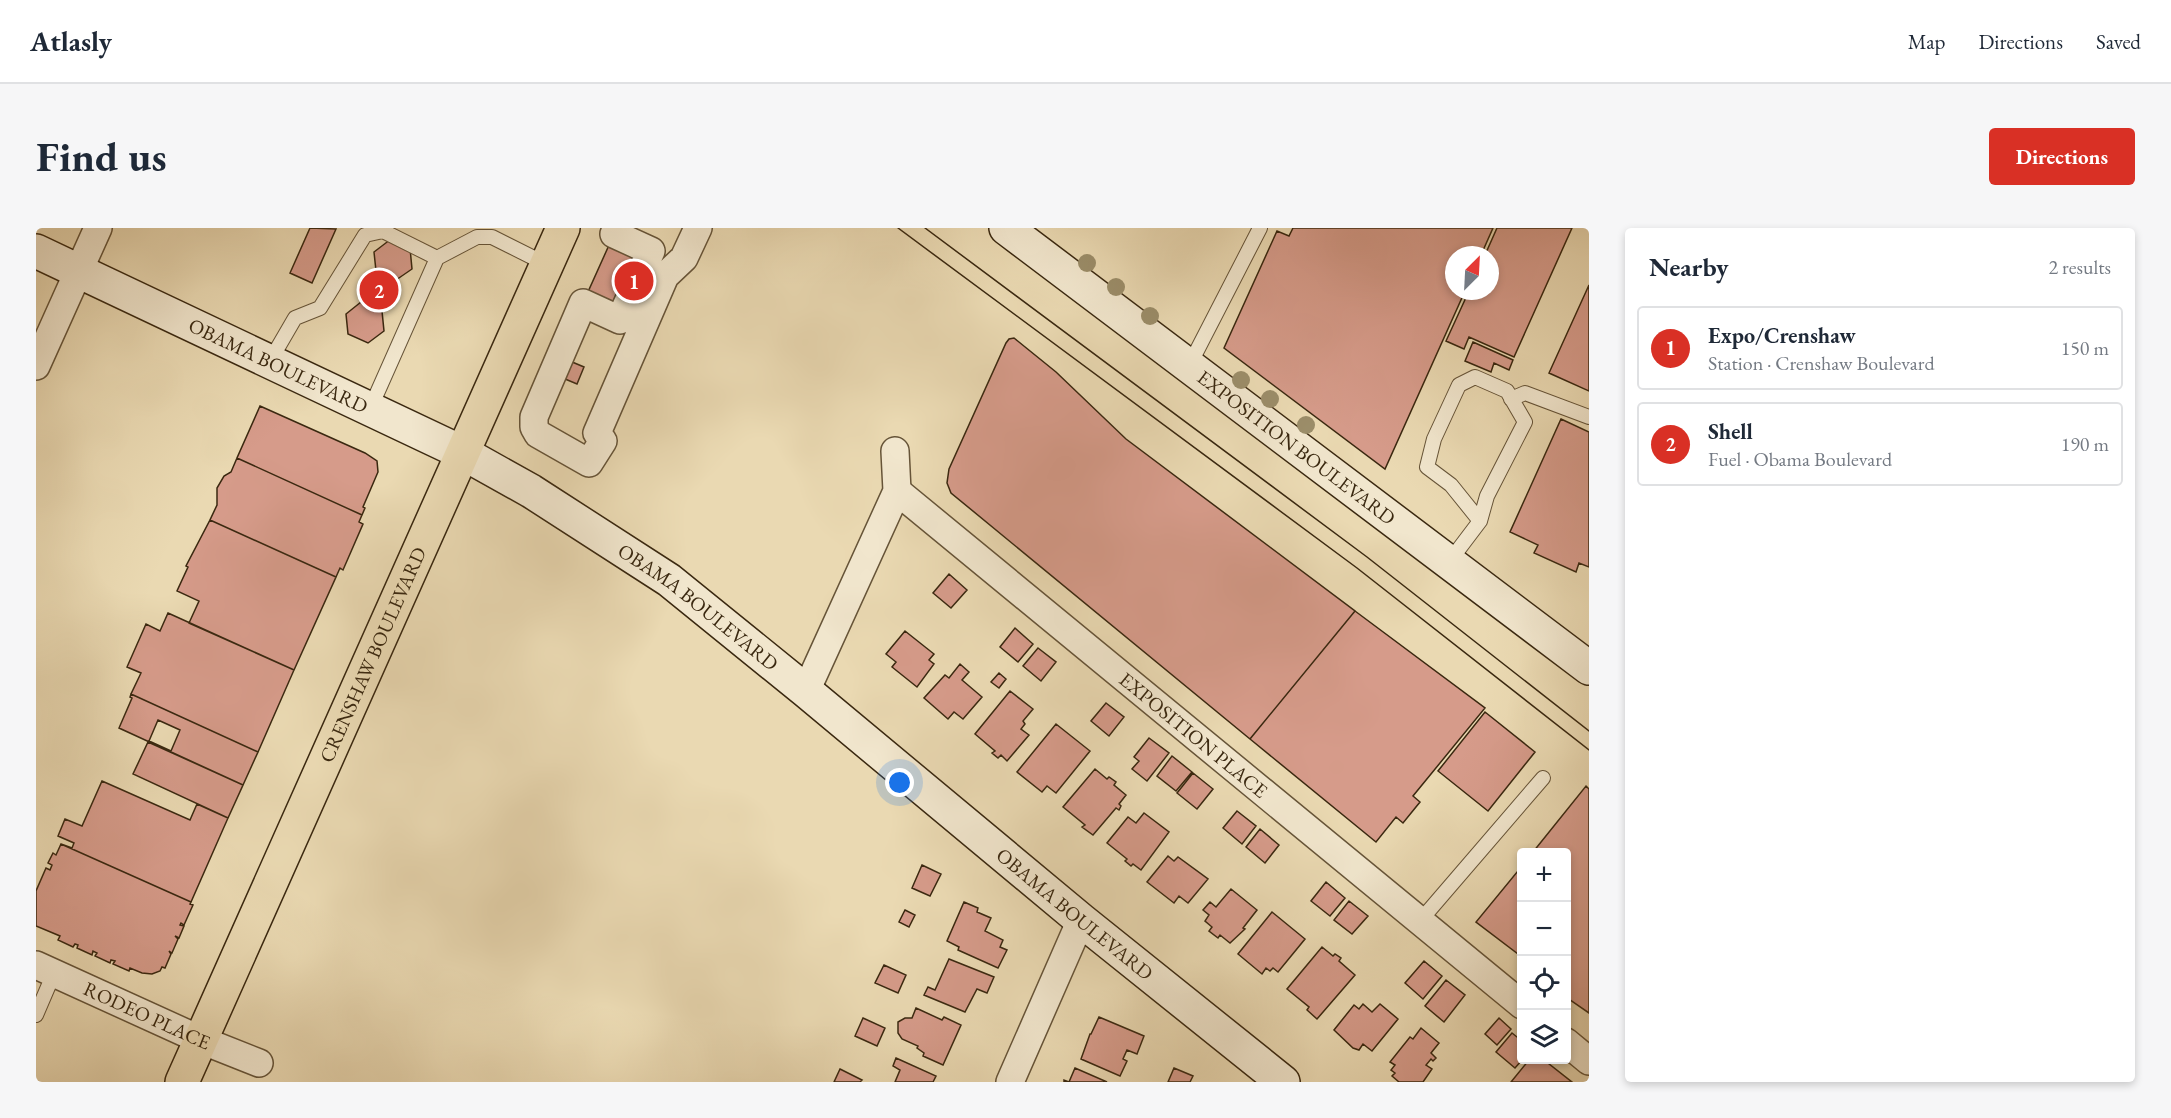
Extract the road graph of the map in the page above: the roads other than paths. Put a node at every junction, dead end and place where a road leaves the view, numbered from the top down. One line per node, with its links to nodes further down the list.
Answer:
1 (98, 228): 10 (street)
2 (562, 228): 9 (main road, CRENSHAW BOULEVARD)
3 (617, 228): 4 (street)
4 (698, 228)
5 (1006, 228): 13 (main road, EXPOSITION BOULEVARD)
6 (1260, 228): 13 (lane)
7 (36, 251): 10 (main road, OBAMA BOULEVARD)
8 (437, 258): 9 (lane); 11 (lane); 15 (lane)
9 (547, 264): 18 (main road, CRENSHAW BOULEVARD)
10 (79, 270): 11 (main road, OBAMA BOULEVARD); 12 (street)
11 (270, 361): 15 (main road, OBAMA BOULEVARD)
12 (36, 366)
13 (1189, 366): 21 (main road, EXPOSITION BOULEVARD)
14 (1511, 399): 16 (lane); 20 (lane); 20 (lane)
15 (370, 409): 18 (main road, OBAMA BOULEVARD)
16 (1589, 417)
17 (895, 451): 19 (street)
18 (464, 453): 23 (main road, OBAMA BOULEVARD); 30 (main road, CRENSHAW BOULEVARD)
19 (897, 491): 23 (street); 26 (street, EXPOSITION PLACE)
20 (1480, 521): 21 (lane)
21 (1449, 562): 22 (main road, EXPOSITION BOULEVARD)
22 (1589, 668)
23 (806, 691): 25 (main road, OBAMA BOULEVARD)
24 (1543, 778): 26 (lane)
25 (1081, 920): 35 (street); 36 (main road, OBAMA BOULEVARD)
26 (1420, 921): 28 (street, EXPOSITION PLACE)
27 (45, 969): 29 (lane); 30 (street, RODEO PLACE)
28 (1517, 1002)
29 (36, 1016)
30 (201, 1040): 33 (street, RODEO PLACE); 34 (main road, CRENSHAW BOULEVARD)
31 (1571, 1046): 32 (street)
32 (1589, 1061)
33 (259, 1063)
34 (182, 1082)
35 (1010, 1082)
36 (1283, 1082)

